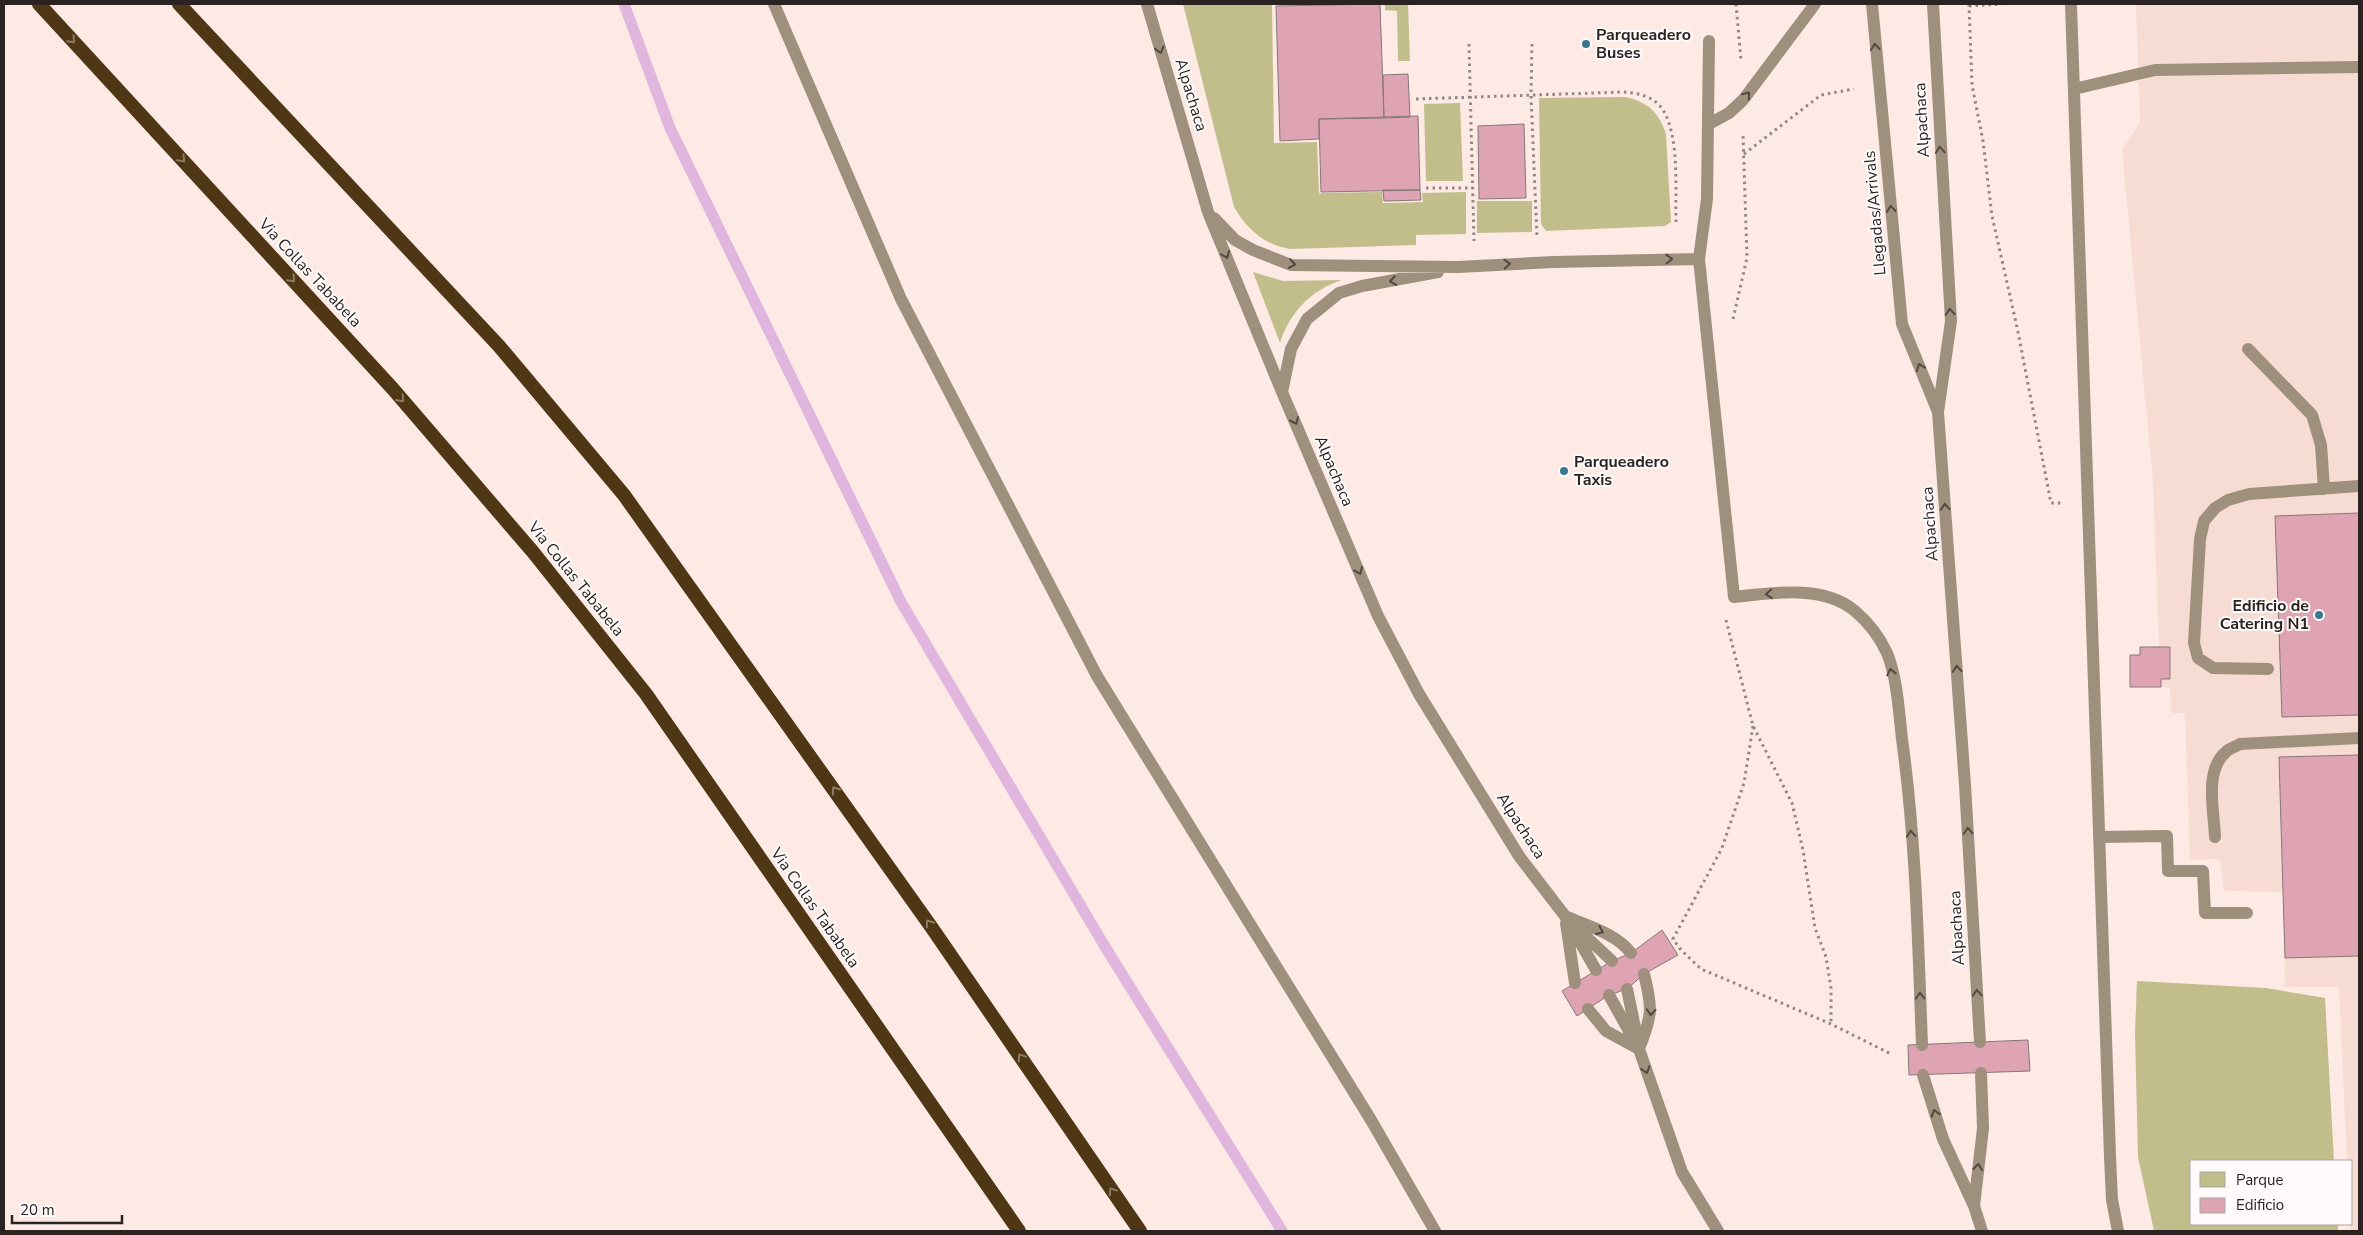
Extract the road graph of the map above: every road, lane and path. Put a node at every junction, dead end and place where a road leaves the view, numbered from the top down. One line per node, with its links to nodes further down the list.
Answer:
1 (39, 4): 69 (highway, Via Collas Tababela, one-way to 69)
2 (179, 4): 70 (highway, one-way to 2)
3 (774, 4): 71 (lane)
4 (1147, 4): 26 (lane, Alpachaca, one-way to 26)
5 (1736, 4): 21 (path)
6 (1815, 4): 21 (lane, one-way to 6)
7 (1872, 4): 16 (lane, Llegadas/Arrivals, one-way to 7)
8 (1933, 4): 41 (lane, Alpachaca, one-way to 8)
9 (2002, 4): 11 (path)
10 (2071, 4): 17 (lane)
11 (1969, 5): 44 (path)
12 (1709, 41): 22 (lane)
13 (1469, 44): 19 (path)
14 (1532, 44): 18 (path)
15 (2359, 67): 17 (lane)
16 (1880, 89): 23 (path); 41 (lane, Llegadas/Arrivals, one-way to 16)
17 (2074, 89): 44 (lane)
18 (1531, 95): 19 (path); 27 (path); 30 (path)
19 (1471, 98): 20 (path); 25 (path)
20 (1416, 100)
21 (1743, 100): 22 (lane); 23 (path)
22 (1709, 124): 34 (lane)
23 (1744, 155): 38 (path)
24 (1426, 188): 25 (path)
25 (1472, 188): 31 (path)
26 (1208, 212): 37 (lane, one-way to 37); 40 (lane, Alpachaca, one-way to 40)
27 (1674, 231)
28 (1546, 239): 30 (path)
29 (1528, 240): 30 (path)
30 (1537, 240): 35 (path)
31 (1474, 241): 32 (path); 33 (path); 36 (path)
32 (1483, 241)
33 (1464, 242)
34 (1699, 259): 35 (lane, one-way to 34); 63 (lane, one-way to 34)
35 (1538, 262): 36 (lane, one-way to 35)
36 (1474, 266): 37 (lane)
37 (1458, 267): 40 (lane, one-way to 40)
38 (1731, 325)
39 (2248, 349): 43 (lane)
40 (1282, 392): 52 (lane, Alpachaca, one-way to 52)
41 (1938, 412): 62 (lane, Alpachaca, one-way to 41)
42 (2359, 486): 43 (lane)
43 (2324, 489): 46 (lane)
44 (2088, 503): 49 (lane)
45 (1725, 616): 47 (path)
46 (2268, 669)
47 (1753, 726): 61 (path); 61 (path)
48 (2359, 738): 50 (lane)
49 (2099, 837): 51 (lane); 74 (lane)
50 (2215, 837)
51 (2247, 913)
52 (1565, 916): 53 (lane, Alpachaca, one-way to 53); 54 (lane, Alpachaca); 55 (lane, Alpachaca); 57 (lane, Alpachaca)
53 (1631, 953)
54 (1612, 962)
55 (1596, 970)
56 (1644, 974): 64 (lane, one-way to 64)
57 (1575, 983)
58 (1627, 989): 64 (lane)
59 (1609, 995): 64 (lane)
60 (1588, 1009): 64 (lane)
61 (1831, 1024): 65 (path)
62 (1980, 1042)
63 (1922, 1044)
64 (1639, 1049): 72 (lane, one-way to 72)
65 (1891, 1054)
66 (1982, 1073): 68 (lane, one-way to 66)
67 (1924, 1075): 68 (lane, one-way to 67)
68 (1974, 1206): 73 (lane)
69 (1019, 1231)
70 (1140, 1231)
71 (1435, 1231)
72 (1718, 1231)
73 (1982, 1231)
74 (2118, 1231)

